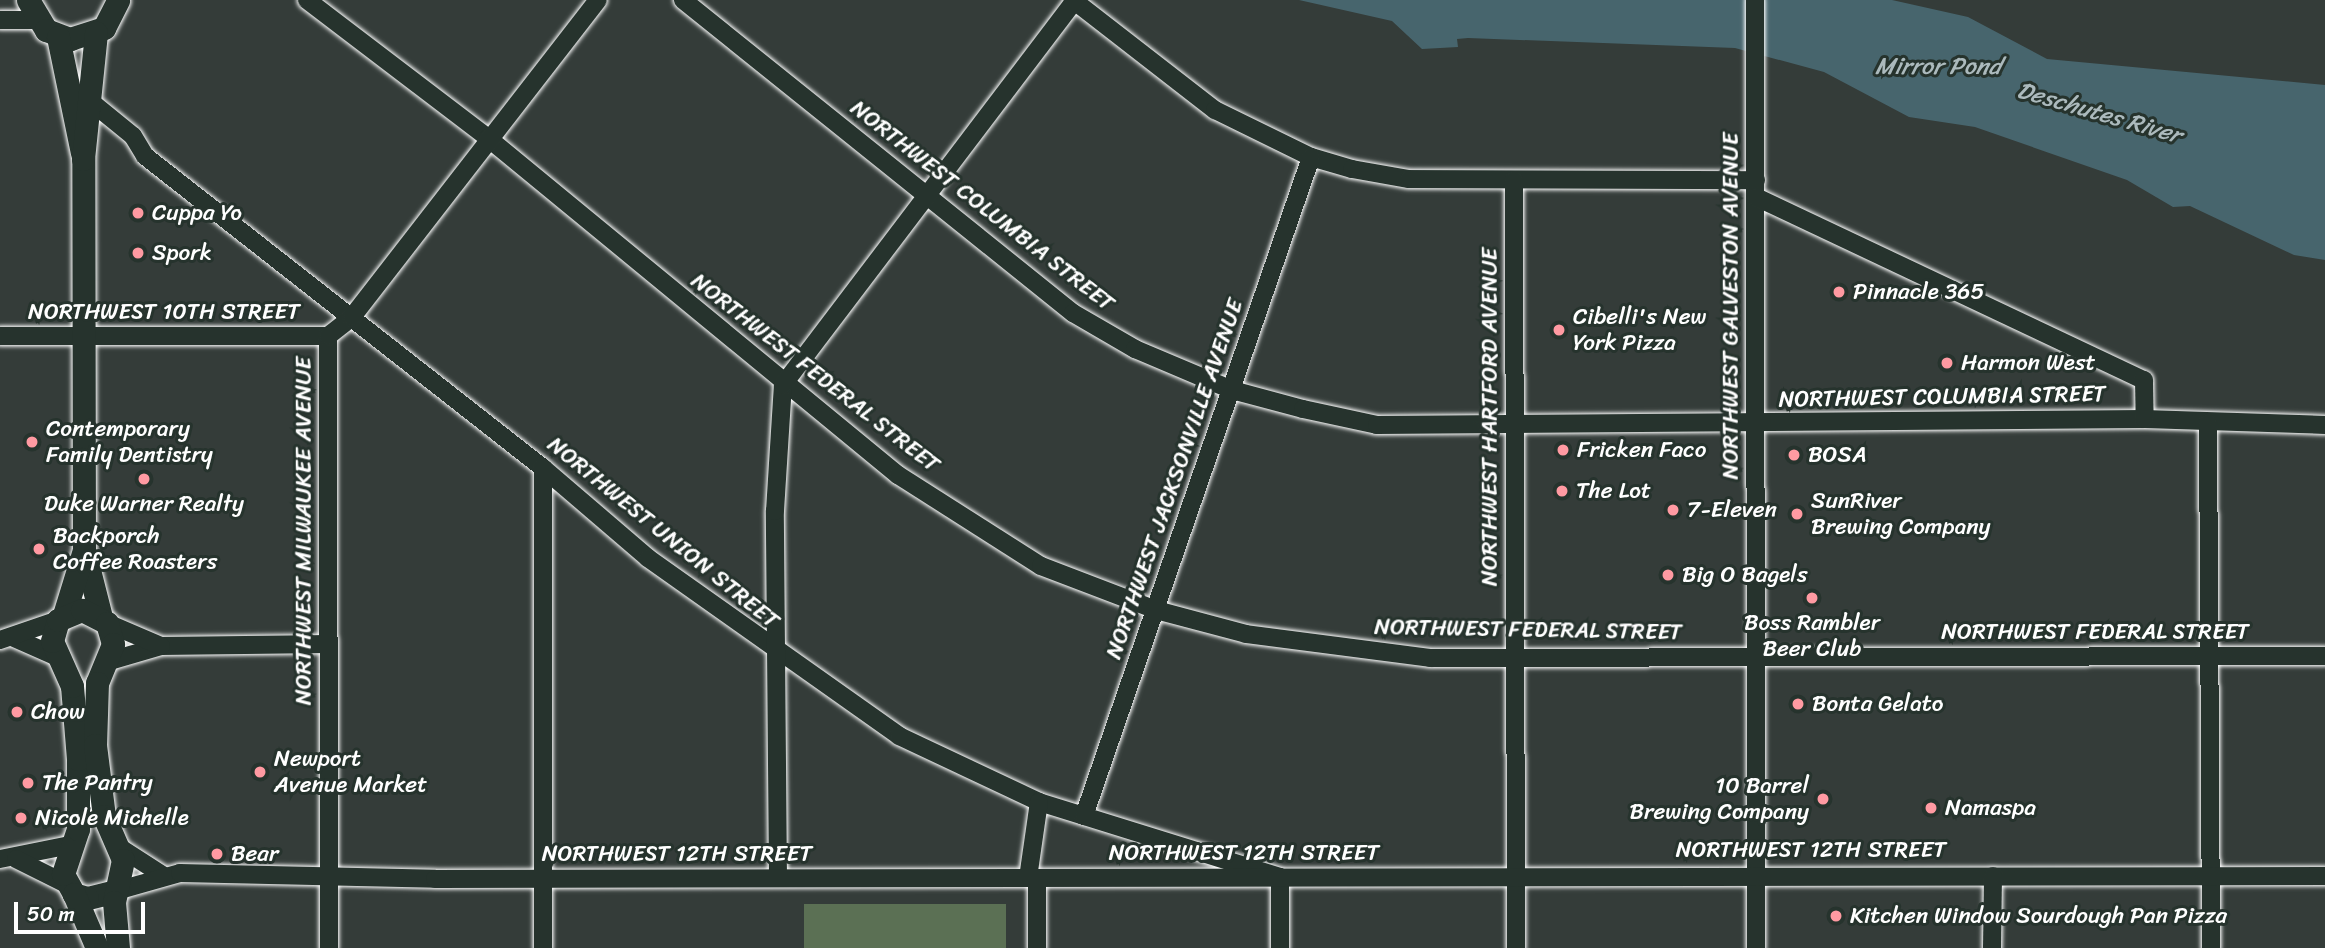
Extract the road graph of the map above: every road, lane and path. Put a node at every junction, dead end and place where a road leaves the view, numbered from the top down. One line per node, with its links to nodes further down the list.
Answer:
1 (307, 0): 12 (street, NORTHWEST FEDERAL STREET)
2 (598, 0): 12 (street, NORTHWEST MILWAUKEE AVENUE)
3 (684, 0): 17 (street, NORTHWEST COLUMBIA STREET)
4 (1755, 0): 16 (street, NORTHWEST GALVESTON AVENUE)
5 (123, 1): 9 (main road)
6 (1074, 1): 13 (street); 17 (street)
7 (32, 10): 8 (street); 10 (main road)
8 (0, 20)
9 (96, 33): 10 (main road); 11 (main road)
10 (58, 37): 14 (main road)
11 (90, 101): 14 (main road); 18 (street, NORTHWEST UNION STREET)
12 (488, 138): 18 (street, NORTHWEST MILWAUKEE AVENUE); 22 (street, NORTHWEST FEDERAL STREET)
13 (1311, 157): 15 (street); 23 (street, NORTHWEST JACKSONVILLE AVENUE)
14 (83, 159): 21 (main road)
15 (1514, 180): 16 (street); 25 (street, NORTHWEST HARTFORD AVENUE)
16 (1756, 188): 24 (street); 26 (street, NORTHWEST GALVESTON AVENUE)
17 (925, 197): 22 (street); 23 (street, NORTHWEST COLUMBIA STREET)
18 (352, 317): 20 (street, NORTHWEST MILWAUKEE AVENUE); 29 (street, NORTHWEST UNION STREET)
19 (0, 336): 21 (street, NORTHWEST 10TH STREET)
20 (328, 336): 21 (street, NORTHWEST 10TH STREET); 35 (street, NORTHWEST MILWAUKEE AVENUE)
21 (84, 338): 30 (main road)
22 (783, 384): 31 (street, NORTHWEST FEDERAL STREET); 37 (street)
23 (1232, 390): 25 (street, NORTHWEST COLUMBIA STREET); 31 (street, NORTHWEST JACKSONVILLE AVENUE)
24 (2144, 419): 26 (street, NORTHWEST COLUMBIA STREET); 27 (street, NORTHWEST COLUMBIA STREET)
25 (1514, 422): 26 (street, NORTHWEST COLUMBIA STREET); 41 (street, NORTHWEST HARTFORD AVENUE)
26 (1757, 423): 38 (street, NORTHWEST GALVESTON AVENUE)
27 (2208, 424): 28 (street, NORTHWEST COLUMBIA STREET); 39 (street)
28 (2325, 425)
29 (543, 468): 37 (street, NORTHWEST UNION STREET); 59 (street)
30 (84, 550): 32 (main road); 33 (main road)
31 (1156, 610): 41 (street, NORTHWEST FEDERAL STREET); 45 (street, NORTHWEST JACKSONVILLE AVENUE)
32 (61, 618): 33 (main road); 34 (street); 42 (main road)
33 (104, 620): 36 (street); 43 (main road)
34 (6, 638): 42 (street)
35 (329, 644): 36 (street); 55 (street, NORTHWEST MILWAUKEE AVENUE)
36 (161, 646): 43 (street)
37 (775, 653): 44 (street, NORTHWEST UNION STREET); 57 (street)
38 (1755, 655): 39 (street, NORTHWEST FEDERAL STREET); 41 (street, NORTHWEST FEDERAL STREET); 50 (street, NORTHWEST GALVESTON AVENUE)
39 (2210, 656): 40 (street, NORTHWEST FEDERAL STREET); 53 (street)
40 (2325, 656)
41 (1514, 658): 49 (street, NORTHWEST HARTFORD AVENUE)
42 (61, 663): 46 (main road)
43 (104, 665): 47 (main road)
44 (1038, 802): 45 (street, NORTHWEST UNION STREET); 58 (street)
45 (1084, 816): 56 (street, NORTHWEST UNION STREET)
46 (72, 842): 48 (street); 60 (main road)
47 (116, 842): 51 (street); 61 (main road)
48 (8, 859): 60 (street)
49 (1516, 874): 50 (street, NORTHWEST 12TH STREET); 56 (street, NORTHWEST 12TH STREET); 68 (street, NORTHWEST HARTFORD AVENUE)
50 (1756, 874): 52 (street, NORTHWEST 12TH STREET); 69 (street, NORTHWEST GALVESTON AVENUE)
51 (164, 876): 55 (street, NORTHWEST 12TH STREET); 61 (street, NORTHWEST 12TH STREET)
52 (1993, 876): 53 (street, NORTHWEST 12TH STREET); 70 (street)
53 (2212, 876): 54 (street, NORTHWEST 12TH STREET); 71 (street)
54 (2325, 876)
55 (330, 877): 59 (street, NORTHWEST 12TH STREET); 64 (street, NORTHWEST MILWAUKEE AVENUE)
56 (1280, 877): 58 (street, NORTHWEST 12TH STREET); 67 (street)
57 (778, 878): 58 (street, NORTHWEST 12TH STREET); 59 (street, NORTHWEST 12TH STREET)
58 (1033, 878): 66 (street)
59 (544, 879): 65 (street)
60 (70, 889): 61 (main road); 62 (main road)
61 (116, 891): 63 (main road)
62 (97, 948)
63 (118, 948)
64 (329, 948)
65 (543, 948)
66 (1037, 948)
67 (1280, 948)
68 (1516, 948)
69 (1756, 948)
70 (1992, 948)
71 (2211, 948)

